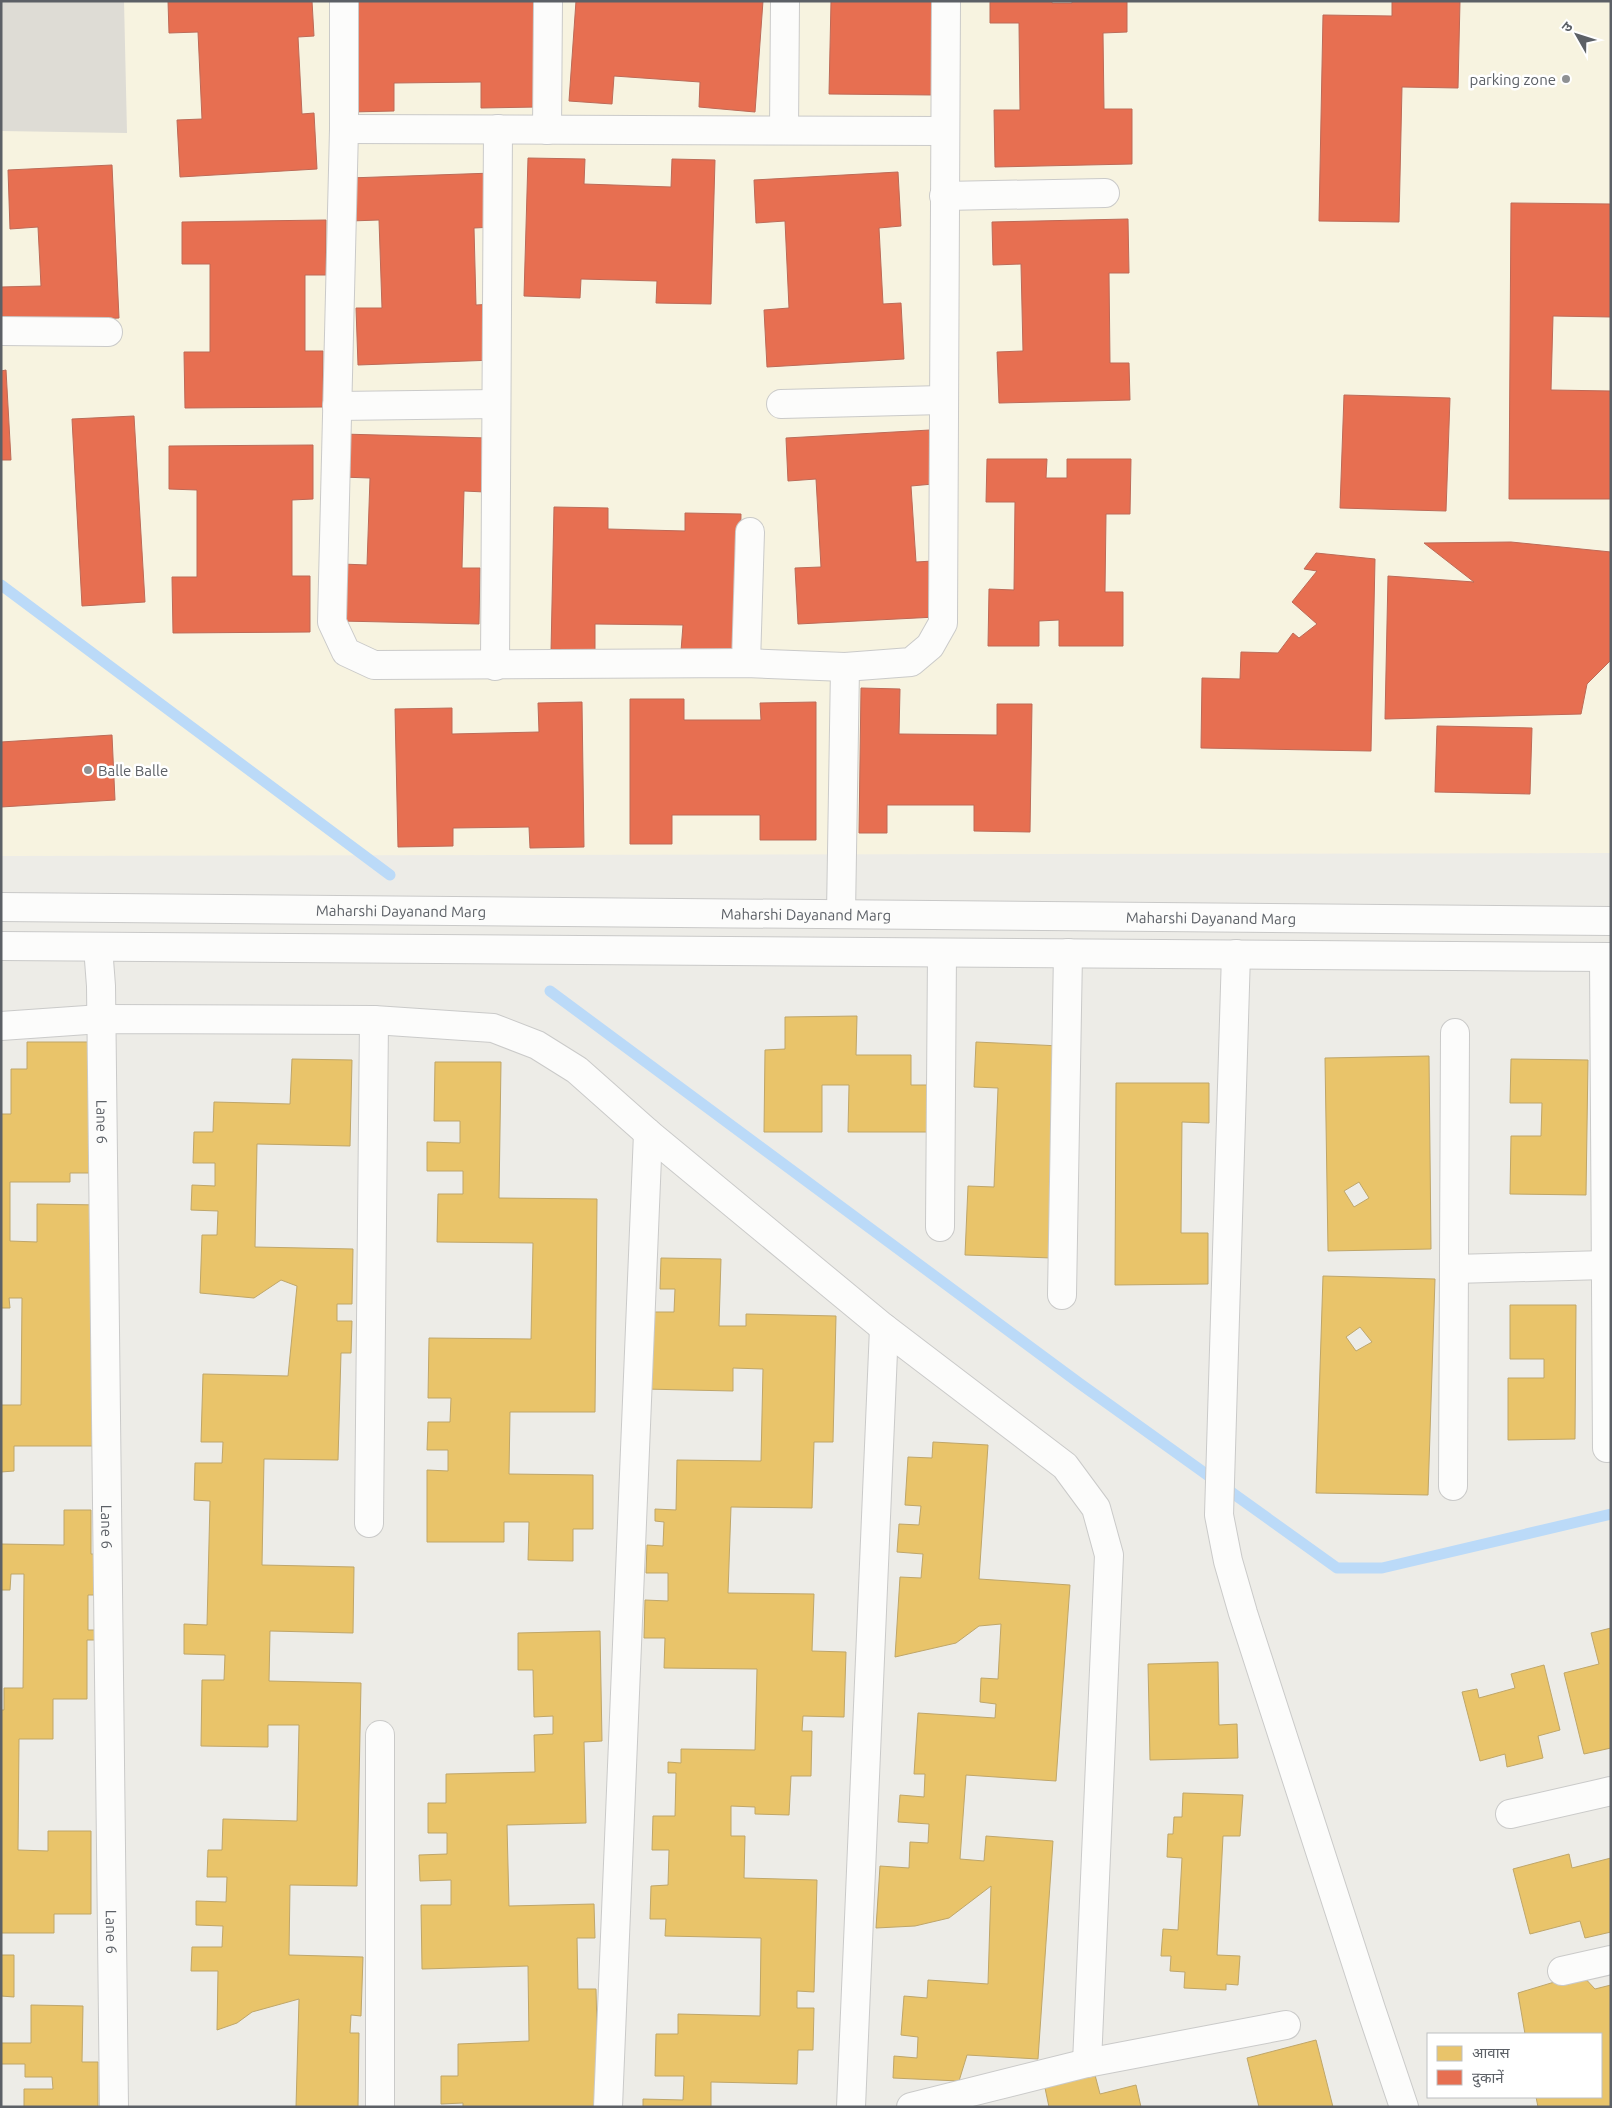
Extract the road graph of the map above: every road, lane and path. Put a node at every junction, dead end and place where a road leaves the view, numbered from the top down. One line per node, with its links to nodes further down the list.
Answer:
1 (344, 1): 5 (street)
2 (548, 1): 7 (street)
3 (785, 1): 8 (street)
4 (946, 1): 9 (street)
5 (344, 129): 6 (street); 17 (street)
6 (498, 129): 7 (street); 15 (street)
7 (547, 130): 8 (street)
8 (784, 130): 9 (street)
9 (944, 131): 11 (street)
10 (1105, 193): 11 (street)
11 (944, 196): 14 (street)
12 (1, 331): 13 (street)
13 (108, 332)
14 (943, 400): 16 (street); 21 (street)
15 (496, 404): 17 (street); 20 (street)
16 (781, 404)
17 (337, 406): 20 (street)
18 (750, 532): 19 (street)
19 (746, 663): 20 (street); 21 (street)
20 (495, 666)
21 (845, 667): 23 (street)
22 (1, 907): 23 (street, Maharshi Dayanand Marg)
23 (841, 914): 24 (street, Maharshi Dayanand Marg)
24 (1611, 921)
25 (1, 946): 26 (street)
26 (98, 947): 27 (street); 31 (street, Lane 6)
27 (942, 953): 28 (street); 37 (street)
28 (1068, 953): 29 (street); 40 (street)
29 (1236, 954): 30 (street); 57 (street)
30 (1607, 957): 36 (street)
31 (101, 1019): 32 (street); 33 (street); 52 (street, Lane 6)
32 (374, 1020): 35 (street); 44 (street)
33 (1, 1026)
34 (1455, 1033): 39 (street)
35 (648, 1133): 41 (street); 54 (street)
36 (1608, 1221): 38 (street)
37 (940, 1227)
38 (1605, 1265): 39 (street); 42 (street)
39 (1454, 1269): 43 (street)
40 (1062, 1295)
41 (884, 1328): 51 (street); 55 (street)
42 (1607, 1448)
43 (1453, 1486)
44 (369, 1523)
45 (380, 1735): 53 (street)
46 (1611, 1791): 47 (street)
47 (1510, 1814)
48 (1611, 1960): 49 (street)
49 (1562, 1971)
50 (1286, 2025): 51 (street)
51 (1087, 2063): 56 (street)
52 (114, 2107)
53 (380, 2107)
54 (608, 2107)
55 (851, 2107)
56 (911, 2107)
57 (1404, 2107)

